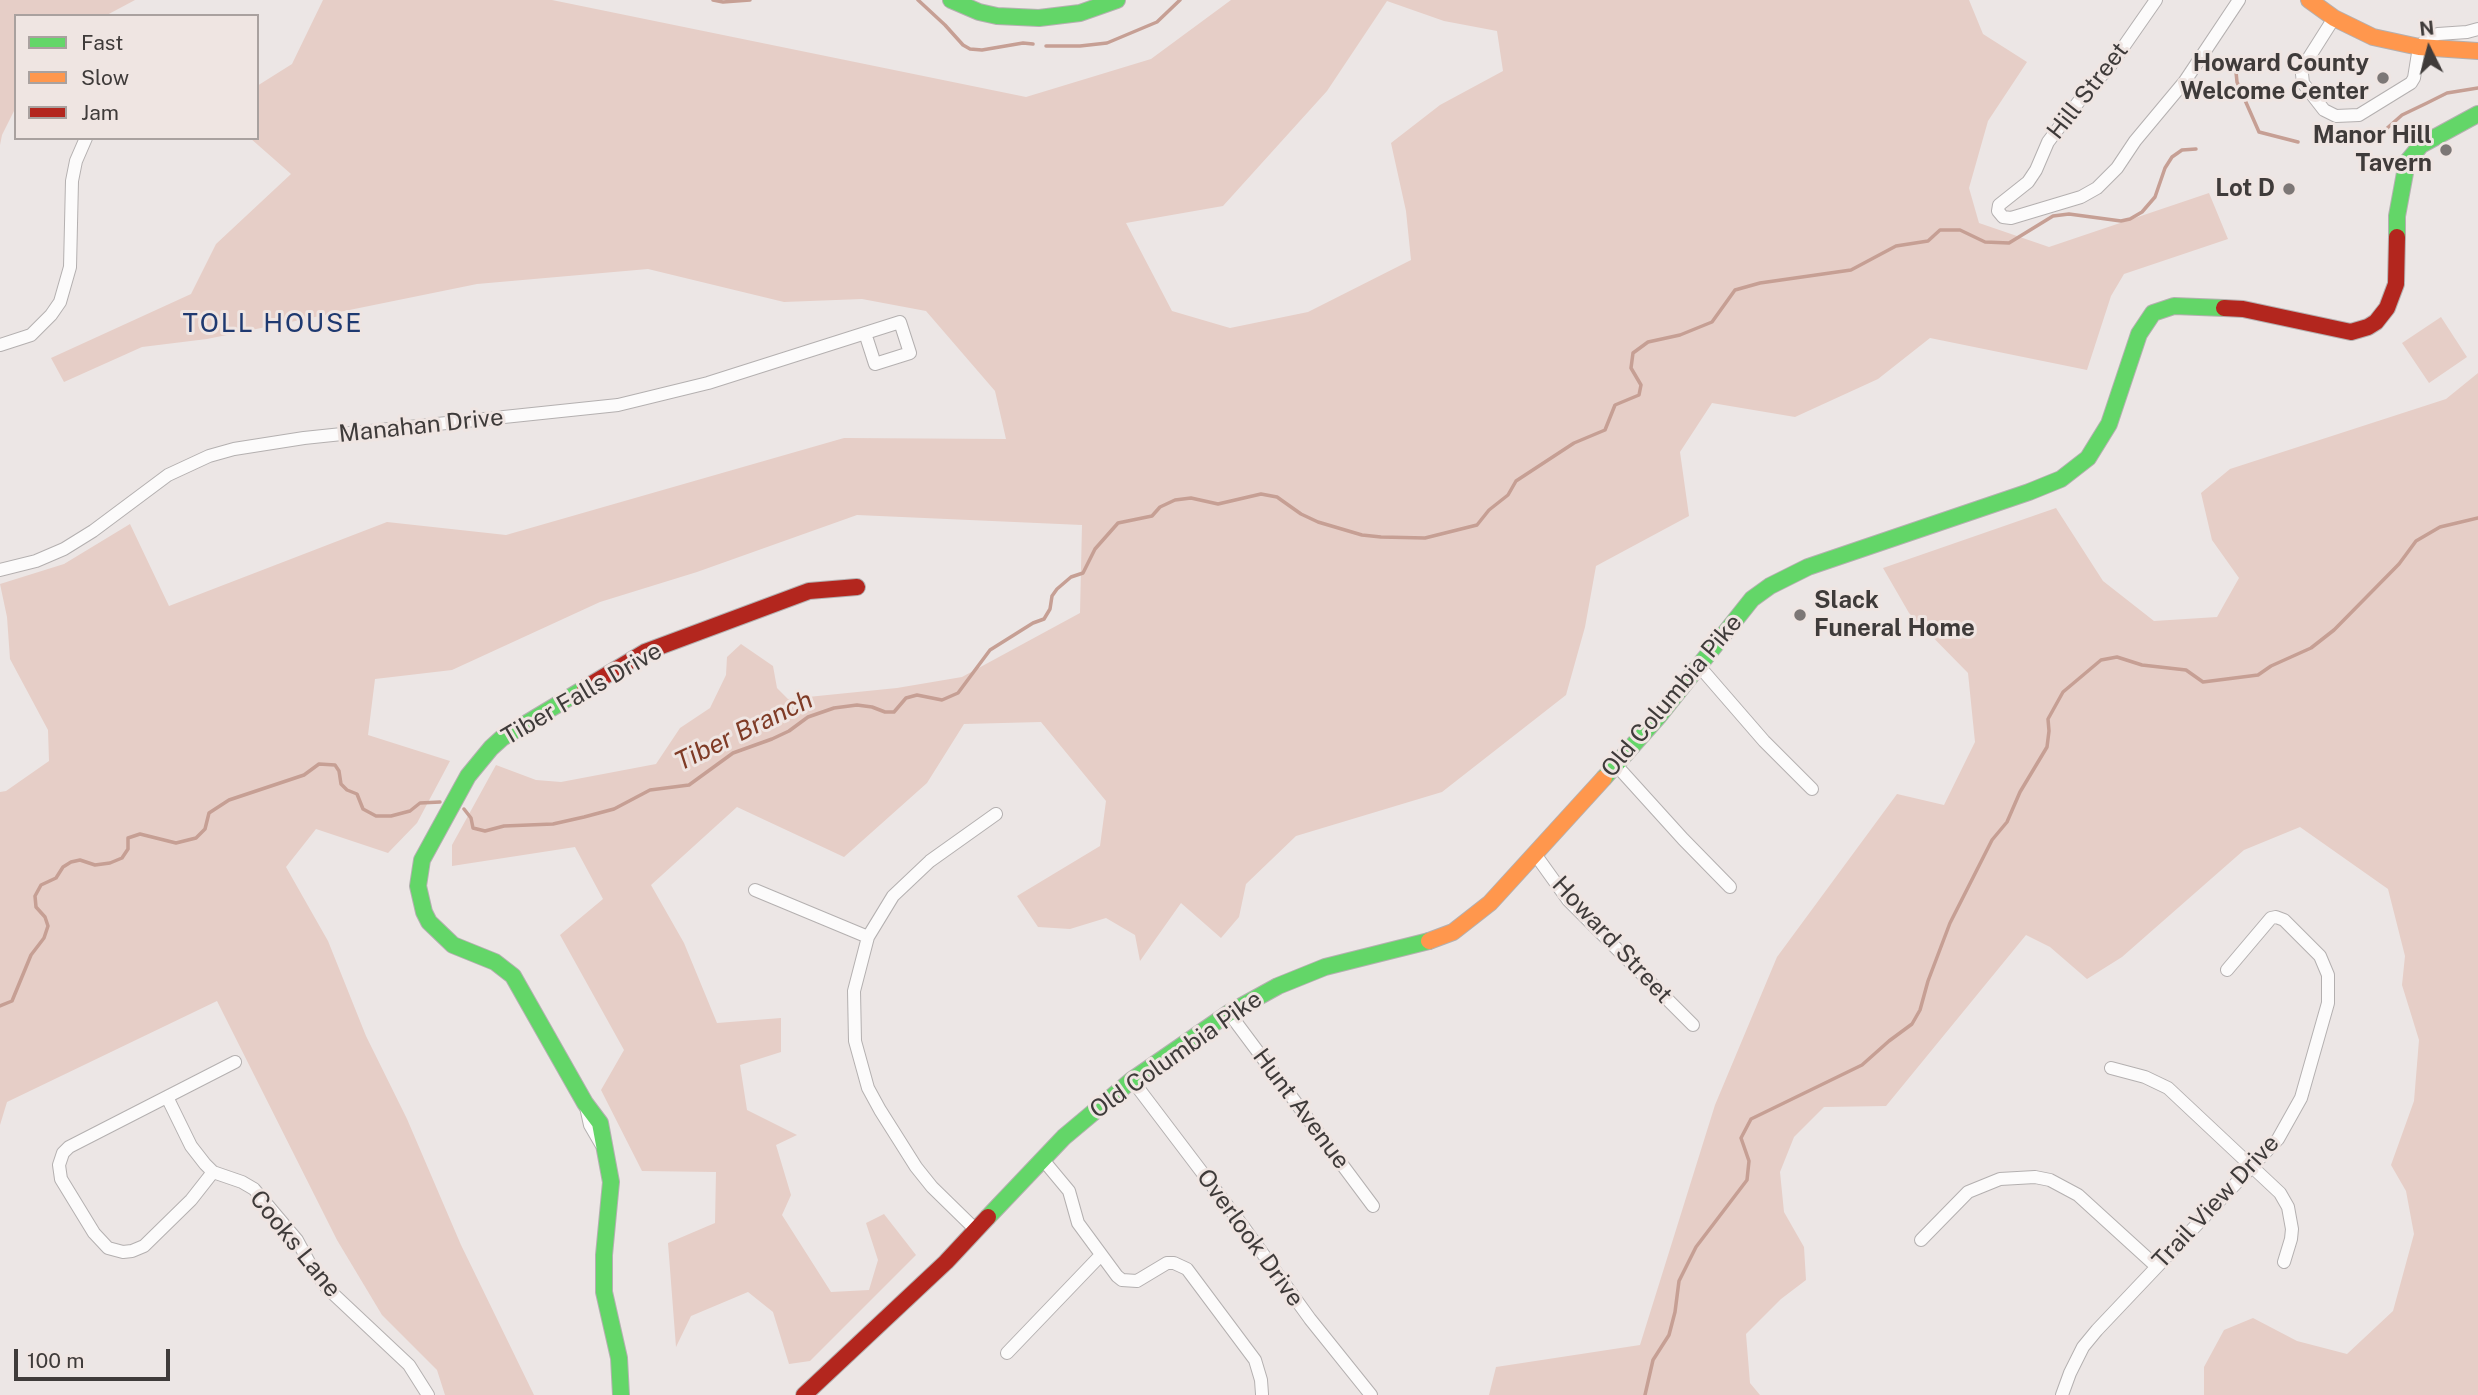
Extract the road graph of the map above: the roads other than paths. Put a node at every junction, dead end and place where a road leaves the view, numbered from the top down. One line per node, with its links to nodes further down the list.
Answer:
1 (951, 0): 2 (street)
2 (1117, 0)
3 (2156, 0): 4 (street, Hill Street)
4 (2239, 0)
5 (2309, 0): 6 (street)
6 (2334, 18): 8 (street); 8 (street)
7 (2478, 29): 8 (street)
8 (2419, 47): 9 (street)
9 (2478, 51)
10 (2478, 114): 16 (street, Old Columbia Pike)
11 (85, 140): 13 (street)
12 (865, 333): 14 (street, Manahan Drive)
13 (0, 345)
14 (0, 570)
15 (857, 587): 43 (street, Tiber Falls Drive)
16 (1699, 666): 17 (street, Old Columbia Pike); 18 (street)
17 (1616, 765): 20 (street, Old Columbia Pike); 21 (street)
18 (1812, 789)
19 (996, 814): 23 (street)
20 (1535, 853): 25 (street, Old Columbia Pike); 26 (street, Howard Street)
21 (1730, 887)
22 (755, 890): 23 (street)
23 (868, 937): 35 (street)
24 (2227, 970): 32 (street, Trail View Drive)
25 (1229, 1013): 29 (street, Old Columbia Pike); 34 (street, Hunt Avenue)
26 (1693, 1025)
27 (235, 1062): 30 (street)
28 (2111, 1068): 32 (street)
29 (1132, 1080): 31 (street, Old Columbia Pike); 45 (street, Overlook Drive)
30 (167, 1097): 33 (street, Cooks Lane); 33 (street)
31 (1044, 1161): 35 (street, Old Columbia Pike); 37 (street)
32 (2252, 1166): 38 (street); 39 (street, Trail View Drive)
33 (214, 1172): 42 (street, Cooks Lane)
34 (1373, 1206)
35 (977, 1231): 44 (street, Old Columbia Pike)
36 (1921, 1240): 39 (street)
37 (1100, 1256): 40 (street); 41 (street)
38 (2284, 1262)
39 (2155, 1266): 46 (street, Trail View Drive)
40 (1007, 1353)
41 (1262, 1394)
42 (428, 1395)
43 (621, 1395)
44 (804, 1395)
45 (1371, 1395)
46 (2063, 1395)

